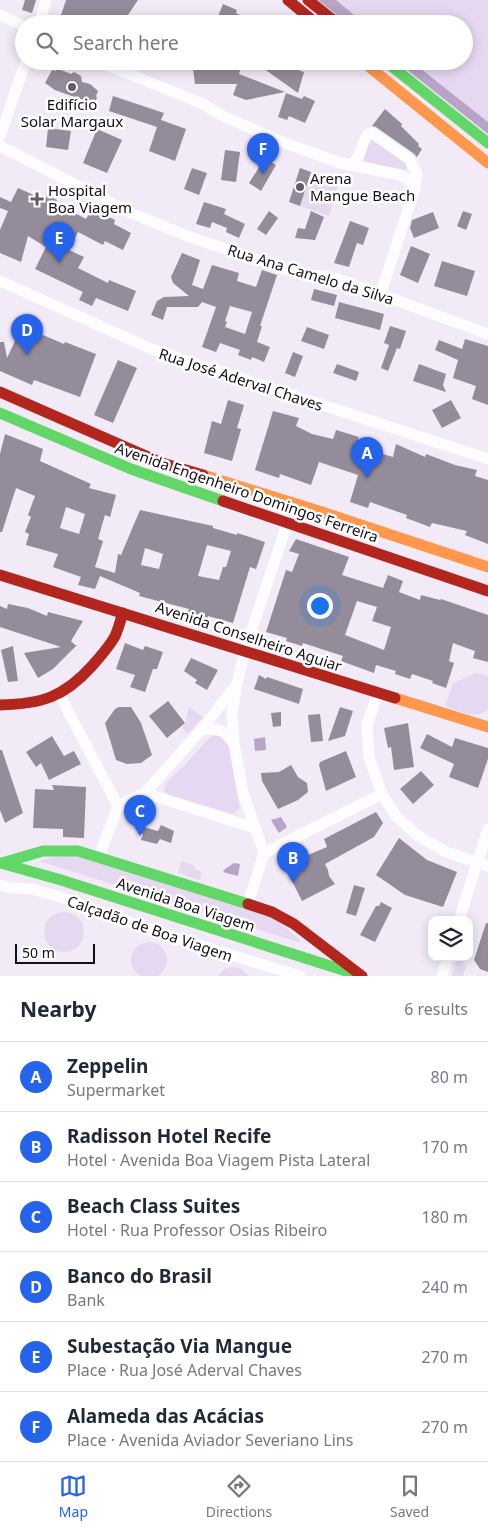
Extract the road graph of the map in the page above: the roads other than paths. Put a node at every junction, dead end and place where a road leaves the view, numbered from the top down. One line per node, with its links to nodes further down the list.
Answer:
1 (46, 0): 5 (street)
2 (288, 0): 6 (main road)
3 (308, 0): 7 (main road)
4 (0, 15): 8 (street)
5 (42, 15)
6 (306, 15)
7 (327, 15)
8 (15, 22)
9 (23, 70): 13 (street)
10 (119, 70): 17 (street)
11 (373, 70): 16 (main road)
12 (396, 70): 14 (main road)
13 (0, 136)
14 (488, 144)
15 (0, 146): 20 (street, Rua Ana Camelo da Silva)
16 (488, 163)
17 (351, 164): 18 (street); 18 (street)
18 (411, 183): 20 (street)
19 (0, 281): 24 (street, Rua José Aderval Chaves)
20 (381, 293): 21 (street, Rua Ana Camelo da Silva)
21 (488, 334)
22 (0, 392): 26 (main road, Avenida Engenheiro Domingos Ferreira)
23 (0, 413): 25 (main road, Avenida Engenheiro Domingos Ferreira)
24 (488, 459)
25 (287, 524): 28 (main road, Avenida Engenheiro Domingos Ferreira); 30 (street)
26 (488, 567)
27 (0, 575): 29 (main road, Avenida Conselheiro Aguiar)
28 (488, 591)
29 (123, 612): 30 (main road, Avenida Conselheiro Aguiar); 33 (main road)
30 (245, 650): 31 (street); 32 (main road, Avenida Conselheiro Aguiar)
31 (237, 684): 36 (street); 37 (street)
32 (378, 693): 35 (main road, Avenida Conselheiro Aguiar); 39 (street)
33 (59, 694): 34 (main road); 40 (street)
34 (0, 705)
35 (488, 727)
36 (202, 729): 37 (street); 38 (street)
37 (234, 744): 41 (street)
38 (145, 793): 40 (street); 41 (street)
39 (382, 794): 43 (street); 46 (street)
40 (118, 806): 44 (street)
41 (254, 828): 43 (street)
42 (488, 829): 46 (street)
43 (264, 852): 48 (street)
44 (99, 857): 45 (main road); 48 (main road)
45 (1, 863): 52 (main road, Avenida Boa Viagem)
46 (482, 864): 49 (street)
47 (0, 885): 51 (street, Calçadão de Boa Viagem)
48 (248, 904): 52 (main road)
49 (461, 916)
50 (447, 961): 53 (street)
51 (300, 976)
52 (362, 976)
53 (442, 976)

